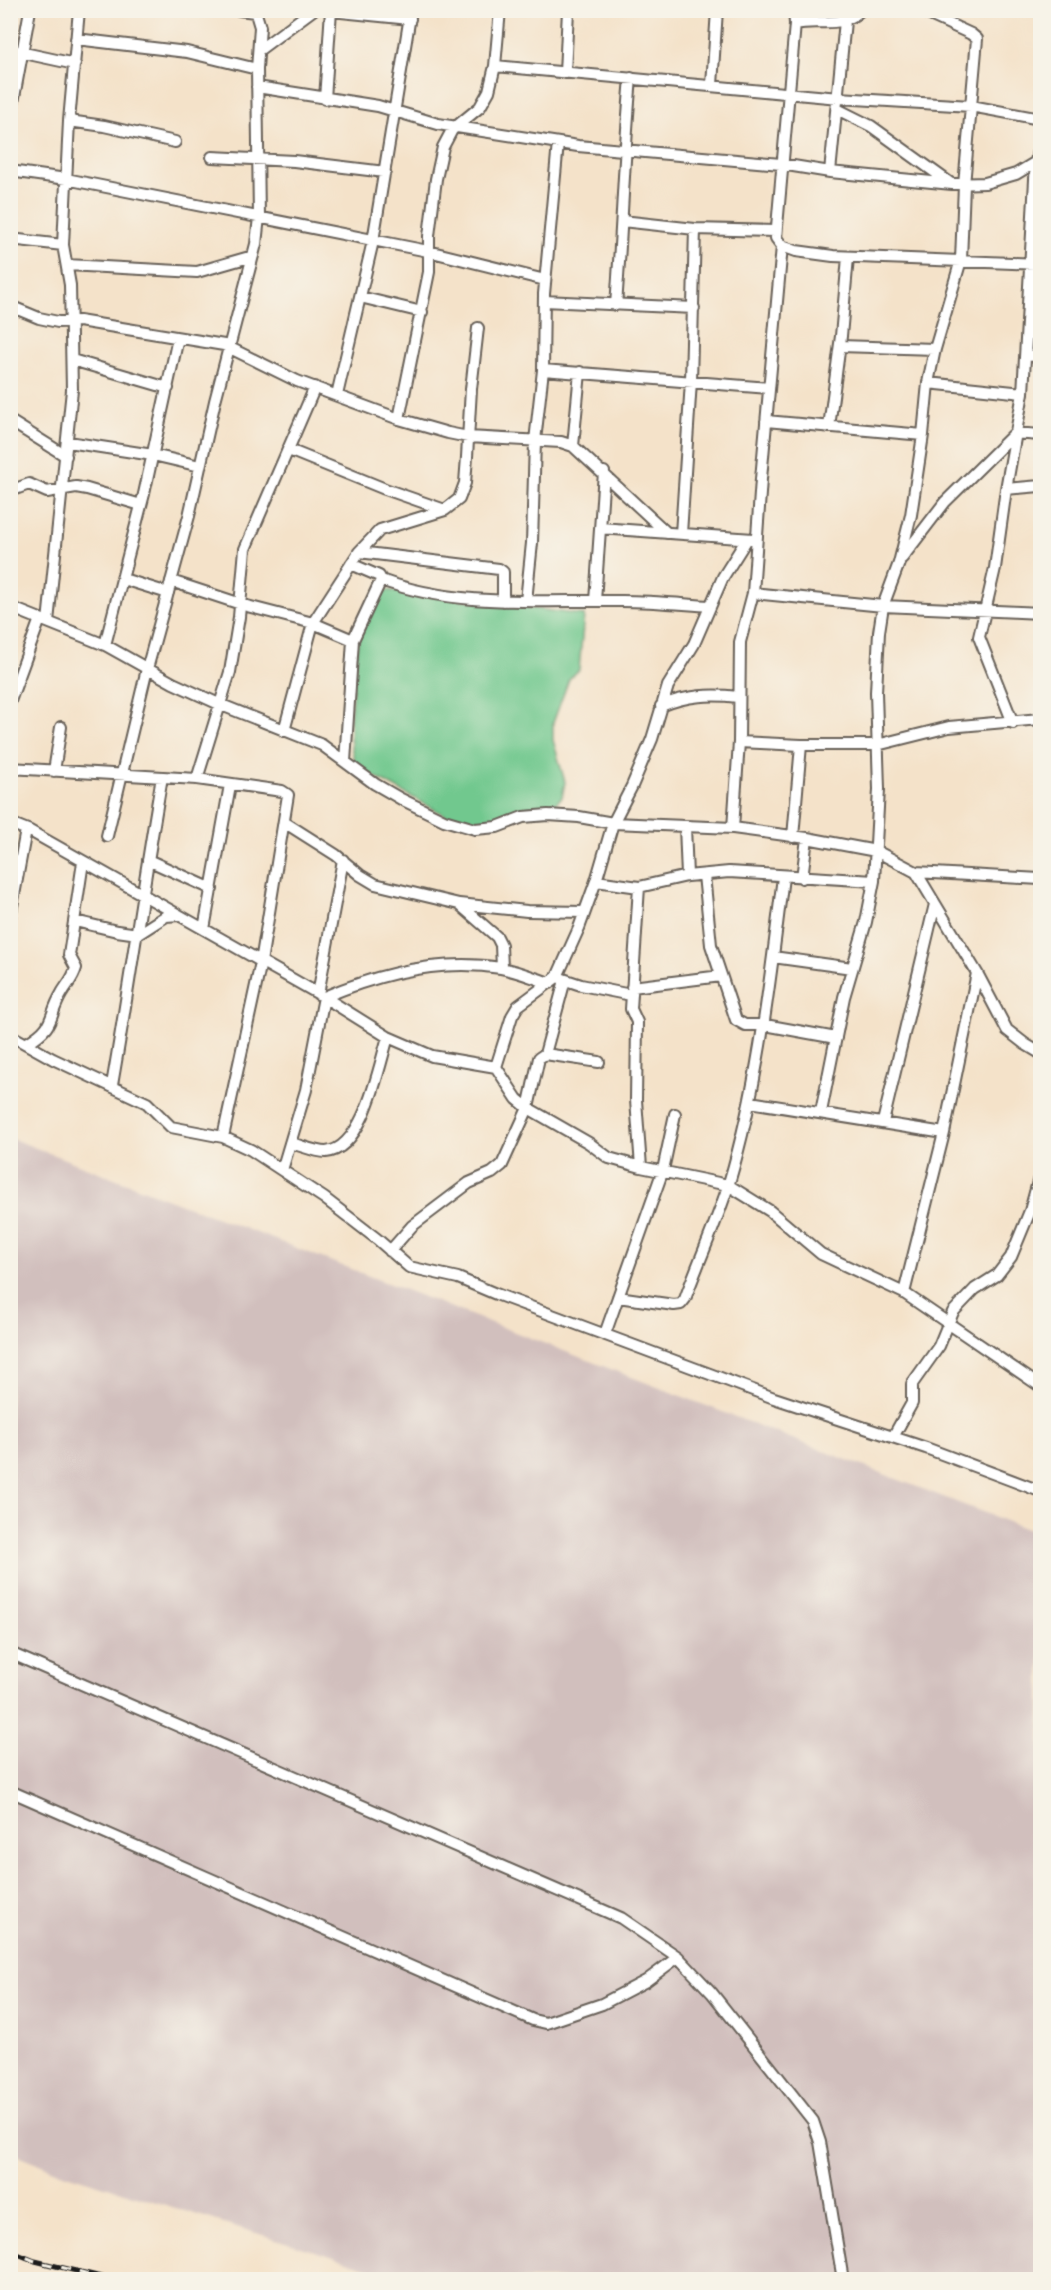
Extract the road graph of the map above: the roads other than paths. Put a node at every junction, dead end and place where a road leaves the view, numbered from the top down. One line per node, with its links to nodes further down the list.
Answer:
1 (30, 10): 18 (street)
2 (79, 10): 16 (street)
3 (239, 10): 11 (street)
4 (313, 10): 17 (street)
5 (500, 10): 20 (street)
6 (568, 10): 22 (street)
7 (717, 10): 24 (street)
8 (794, 10): 15 (street)
9 (861, 10): 14 (street)
10 (919, 10): 29 (street)
11 (255, 11): 17 (street)
12 (331, 11): 13 (street); 27 (street)
13 (410, 15): 30 (street)
14 (845, 21): 15 (street); 28 (street)
15 (795, 24): 26 (street)
16 (76, 39): 19 (street); 21 (street)
17 (259, 50): 21 (street)
18 (16, 51): 19 (street); 31 (street)
19 (75, 64): 33 (street)
20 (495, 66): 22 (street); 34 (street)
21 (256, 69): 25 (street)
22 (565, 73): 23 (street)
23 (631, 78): 24 (street); 38 (street)
24 (712, 86): 26 (street)
25 (257, 87): 27 (street); 40 (street)
26 (788, 92): 28 (street); 42 (street)
27 (325, 99): 30 (street)
28 (838, 103): 29 (street); 45 (street); 47 (street)
29 (970, 106): 32 (street); 48 (street)
30 (395, 111): 34 (street); 44 (street)
31 (10, 119)
32 (1041, 119)
33 (69, 122): 36 (street); 46 (street)
34 (457, 126): 37 (street); 58 (street)
35 (1041, 139): 41 (street)
36 (175, 141)
37 (558, 143): 38 (street); 64 (street)
38 (624, 149): 42 (street); 51 (street)
39 (212, 157): 40 (street)
40 (258, 158): 44 (street); 50 (street)
41 (1036, 162): 48 (street); 49 (street)
42 (781, 164): 45 (street); 53 (street)
43 (10, 171): 46 (street)
44 (385, 172): 55 (street)
45 (830, 172): 47 (street)
46 (66, 179): 50 (street); 56 (street)
47 (952, 184): 48 (street)
48 (964, 185): 61 (street)
49 (1038, 189): 63 (street)
50 (260, 217): 55 (street); 59 (street)
51 (622, 222): 52 (street); 67 (street)
52 (695, 229): 53 (street); 69 (street)
53 (776, 231): 57 (street)
54 (10, 239): 56 (street)
55 (373, 240): 58 (street); 65 (street)
56 (63, 245): 62 (street)
57 (782, 246): 60 (street); 86 (street)
58 (428, 251): 64 (street); 70 (street)
59 (253, 256): 62 (street); 75 (street)
60 (848, 257): 61 (street); 74 (street)
61 (961, 260): 63 (street); 76 (street)
62 (67, 264): 71 (street)
63 (1036, 264): 77 (street)
64 (545, 280): 66 (street)
65 (360, 297): 70 (street); 88 (street)
66 (544, 301): 67 (street); 80 (street)
67 (616, 304): 69 (street)
68 (10, 306): 71 (street)
69 (694, 308): 82 (street)
70 (422, 312): 89 (street)
71 (72, 322): 73 (street); 79 (street)
72 (478, 328): 96 (street)
73 (178, 338): 75 (street); 85 (street)
74 (840, 346): 76 (street); 92 (street)
75 (230, 347): 84 (street); 103 (street)
76 (935, 349): 83 (street)
77 (1026, 355): 78 (street); 87 (street)
78 (1041, 356)
79 (72, 360): 85 (street); 98 (street)
80 (543, 370): 81 (street); 97 (street)
81 (580, 372): 82 (street); 99 (street)
82 (691, 381): 86 (street); 113 (street)
83 (928, 382): 87 (street); 94 (street)
84 (315, 387): 88 (street); 100 (street)
85 (168, 388): 101 (street)
86 (769, 388): 91 (street)
87 (1023, 393): 93 (street)
88 (337, 395): 89 (street)
89 (399, 419): 96 (street)
90 (10, 421): 102 (street)
91 (766, 421): 92 (street); 114 (street)
92 (829, 427): 94 (street)
93 (1016, 433): 95 (street); 107 (street); 116 (street)
94 (923, 435): 116 (street)
95 (1041, 435)
96 (468, 437): 97 (street); 110 (street)
97 (534, 441): 99 (street); 124 (street)
98 (68, 442): 101 (street); 102 (street)
99 (573, 446): 104 (street)
100 (290, 450): 110 (street); 126 (street)
101 (153, 454): 103 (street); 109 (street)
102 (66, 456): 106 (street)
103 (200, 466): 120 (street)
104 (604, 472): 111 (street); 112 (street)
105 (1041, 486): 107 (street)
106 (60, 489): 108 (street); 109 (street); 132 (street)
107 (1006, 489): 130 (street)
108 (10, 492)
109 (141, 505): 118 (street)
110 (445, 510): 115 (street)
111 (600, 528): 112 (street); 125 (street)
112 (667, 532): 113 (street)
113 (681, 534): 114 (street)
114 (752, 539): 122 (street); 127 (street)
115 (359, 552): 117 (street); 123 (street)
116 (899, 563): 128 (street)
117 (351, 564): 119 (street); 133 (street)
118 (123, 579): 121 (street); 135 (street)
119 (381, 579): 123 (street); 134 (street)
120 (171, 581): 121 (street); 126 (street)
121 (168, 593): 136 (street)
122 (753, 593): 128 (street); 138 (street)
123 (503, 601): 124 (street)
124 (526, 601): 125 (street)
125 (595, 601): 127 (street)
126 (240, 603): 133 (street); 140 (street)
127 (709, 606): 141 (street)
128 (883, 606): 130 (street); 148 (street)
129 (10, 607): 132 (street)
130 (987, 611): 131 (street); 143 (street)
131 (1041, 613)
132 (44, 620): 135 (street); 137 (street)
133 (313, 623): 134 (street); 145 (street)
134 (353, 640): 149 (street)
135 (105, 645): 136 (street)
136 (147, 669): 140 (street); 152 (street)
137 (13, 683): 139 (street)
138 (738, 697): 141 (street); 146 (street)
139 (10, 701)
140 (219, 704): 145 (street); 154 (street)
141 (662, 706): 158 (street)
142 (1041, 719): 143 (street)
143 (1013, 723): 148 (street)
144 (61, 727): 151 (street)
145 (284, 731): 149 (street)
146 (739, 742): 147 (street); 160 (street)
147 (801, 745): 148 (street); 163 (street)
148 (877, 745): 165 (street)
149 (345, 762): 158 (street)
150 (10, 768): 151 (street)
151 (54, 771): 152 (street)
152 (123, 775): 153 (street); 162 (street)
153 (162, 777): 154 (street); 166 (street)
154 (197, 779): 155 (street)
155 (231, 785): 156 (street); 178 (street)
156 (284, 822): 167 (street); 189 (street)
157 (10, 823): 161 (street)
158 (613, 823): 159 (street); 175 (street)
159 (685, 826): 160 (street); 171 (street)
160 (733, 828): 163 (street)
161 (26, 830): 168 (street); 184 (street)
162 (107, 836)
163 (793, 837): 164 (street)
164 (807, 838): 165 (street); 173 (street)
165 (876, 851): 169 (street); 176 (street)
166 (148, 860): 178 (street); 179 (street)
167 (343, 860): 180 (street); 196 (street)
168 (83, 862): 179 (street); 185 (street)
169 (916, 872): 174 (street); 181 (street)
170 (704, 875): 171 (street); 172 (street); 193 (street)
171 (687, 876): 177 (street)
172 (783, 877): 173 (street); 188 (street)
173 (802, 878): 176 (street)
174 (1041, 879)
175 (596, 881): 177 (street); 182 (street)
176 (874, 881): 191 (street)
177 (639, 886): 195 (street)
178 (212, 889): 186 (street)
179 (142, 894): 183 (street); 187 (street)
180 (459, 904): 182 (street); 190 (street)
181 (935, 904): 192 (street); 211 (street)
182 (585, 912): 194 (street)
183 (179, 915): 186 (street); 187 (street)
184 (10, 917)
185 (75, 921): 187 (street); 201 (street)
186 (204, 929): 189 (street)
187 (138, 934): 206 (street)
188 (773, 957): 191 (street); 197 (street)
189 (261, 962): 196 (street); 213 (street)
190 (502, 968): 194 (street); 196 (street)
191 (852, 968): 200 (street)
192 (977, 973): 202 (street); 212 (street)
193 (721, 976): 195 (street); 197 (street)
194 (557, 980): 195 (street); 203 (street); 205 (street)
195 (632, 991): 215 (street)
196 (321, 995): 199 (street); 214 (street)
197 (765, 1026): 200 (street); 207 (street)
198 (10, 1035): 201 (street)
199 (387, 1037): 205 (street); 214 (street)
200 (836, 1038): 209 (street)
201 (27, 1042): 206 (street)
202 (1041, 1053)
203 (545, 1054): 204 (street); 208 (street)
204 (599, 1062)
205 (496, 1067): 208 (street)
206 (112, 1085): 213 (street)
207 (750, 1102): 209 (street); 219 (street)
208 (528, 1108): 215 (street); 220 (street)
209 (821, 1112): 211 (street)
210 (675, 1114): 217 (street)
211 (883, 1122): 212 (street)
212 (944, 1133): 221 (street)
213 (223, 1137): 216 (street)
214 (290, 1143): 216 (street)
215 (641, 1167): 217 (street)
216 (282, 1170): 220 (street)
217 (663, 1170): 219 (street); 222 (street)
218 (1041, 1174): 223 (street)
219 (728, 1185): 221 (street); 222 (street)
220 (390, 1251): 224 (street)
221 (904, 1293): 223 (street)
222 (618, 1297): 224 (street)
223 (949, 1326): 225 (street); 226 (street)
224 (605, 1334): 226 (street)
225 (1041, 1386)
226 (893, 1437): 227 (street)
227 (1041, 1491)
228 (10, 1653): 230 (street)
229 (10, 1791): 230 (street)
230 (678, 1957): 231 (street)
231 (843, 2280)

